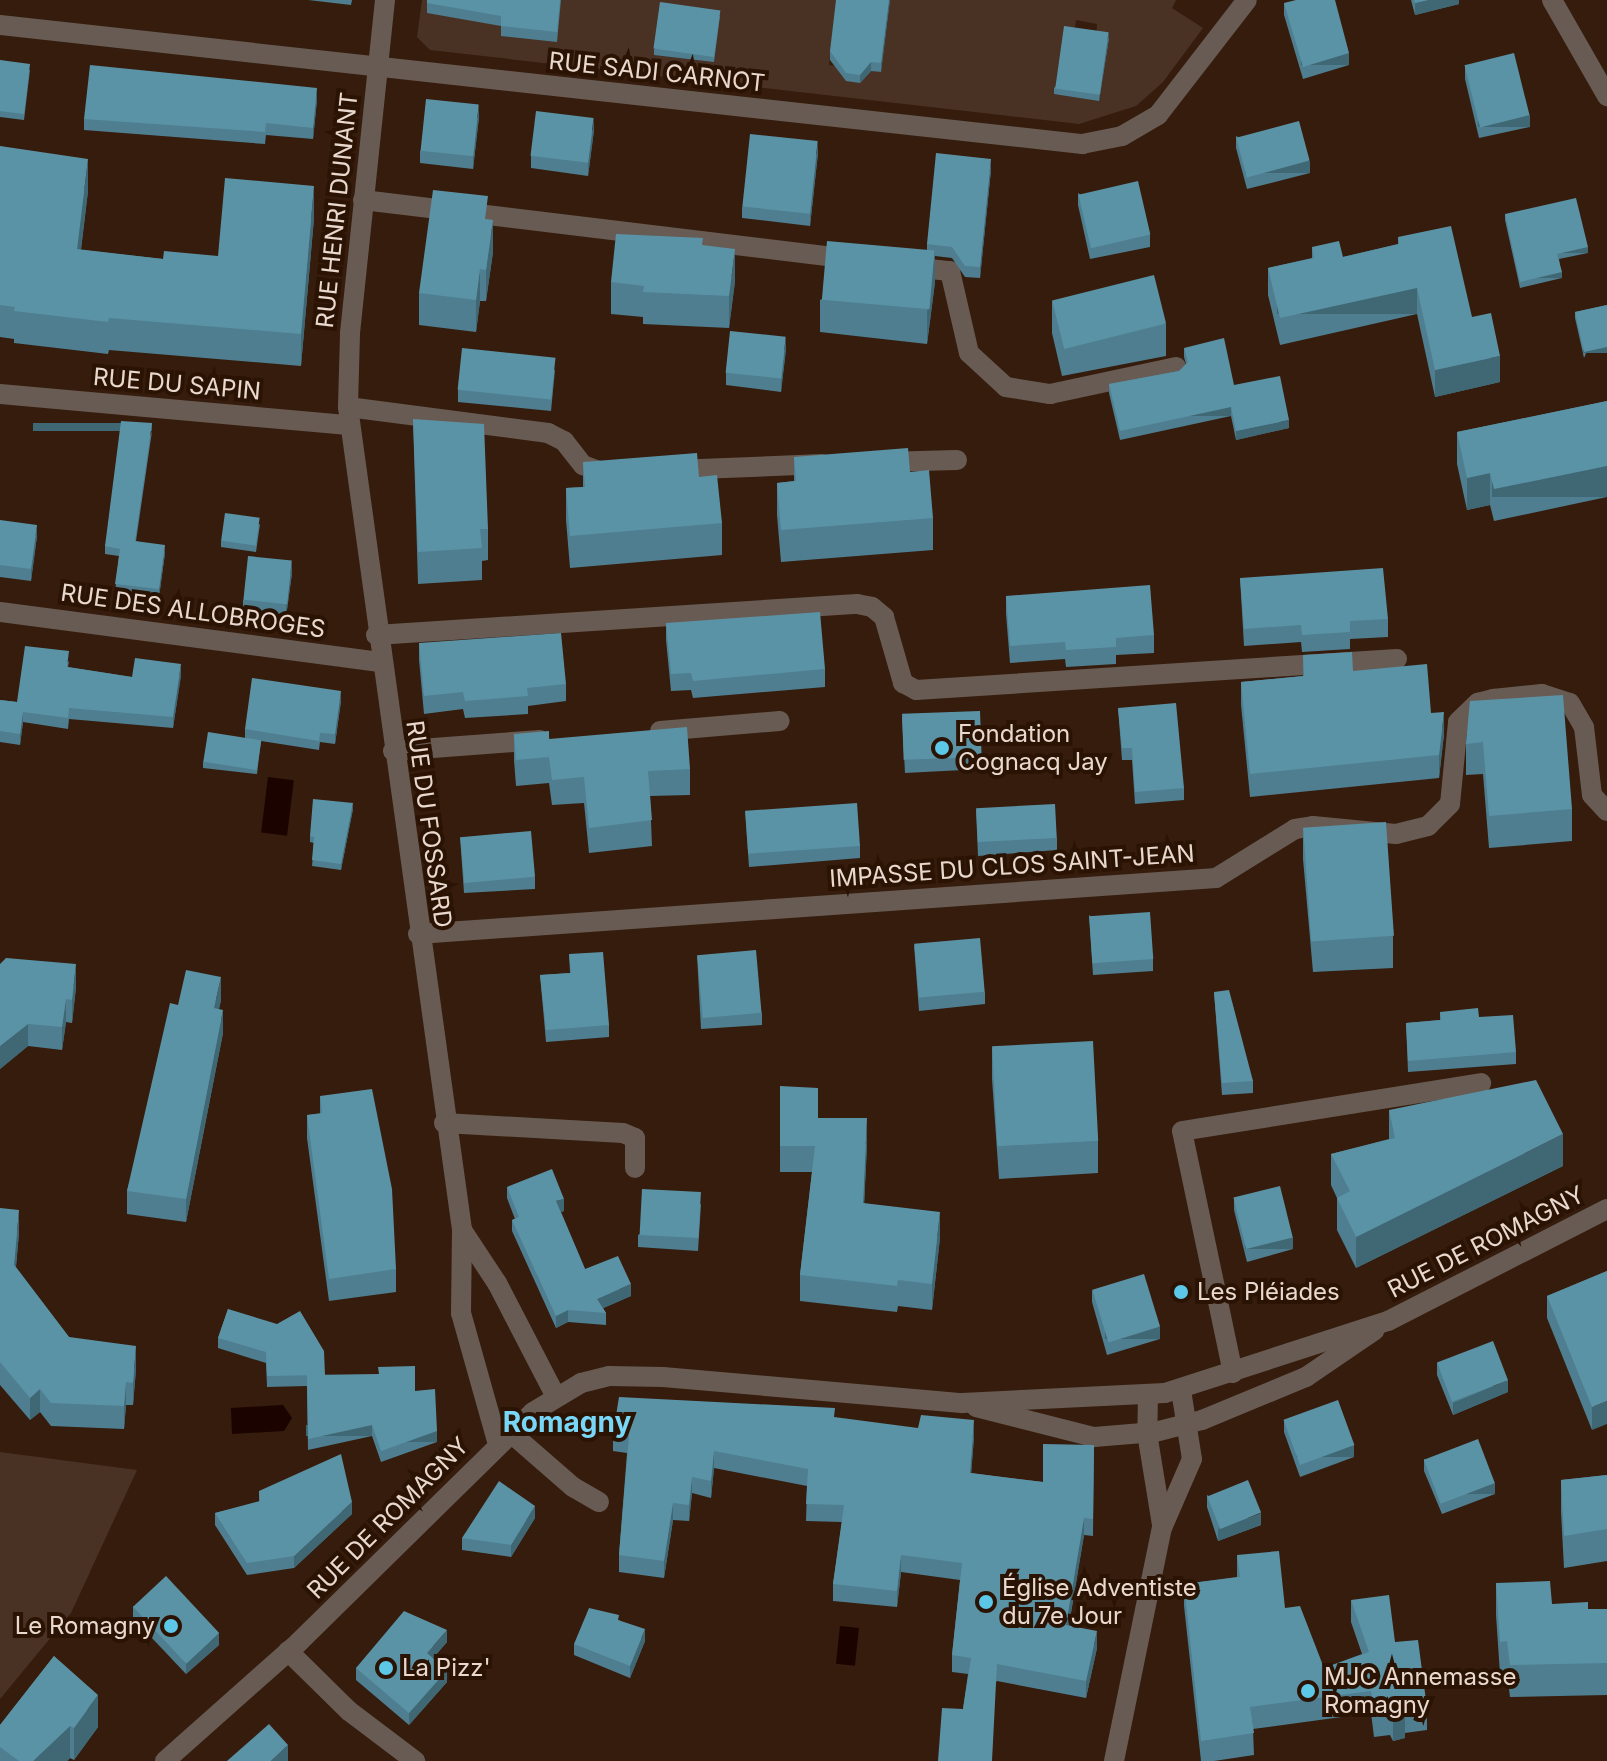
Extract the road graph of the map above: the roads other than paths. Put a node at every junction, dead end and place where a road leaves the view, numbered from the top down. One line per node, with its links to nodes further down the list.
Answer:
1 (385, 0): 5 (street, RUE HENRI DUNANT)
2 (1247, 0): 5 (street, RUE SADI CARNOT)
3 (1552, 0): 6 (street)
4 (0, 25): 5 (street, RUE SADI CARNOT)
5 (378, 67): 7 (street, RUE HENRI DUNANT)
6 (1607, 96)
7 (363, 200): 8 (street); 10 (street, RUE HENRI DUNANT)
8 (1176, 367)
9 (0, 394): 10 (street, RUE DU SAPIN)
10 (348, 416): 11 (street, RUE DU SAPIN); 13 (street, RUE DU FOSSARD)
11 (957, 460)
12 (0, 612): 15 (street, RUE DES ALLOBROGES)
13 (376, 635): 14 (street); 15 (street, RUE DU FOSSARD)
14 (1397, 659)
15 (380, 662): 19 (street, RUE DU FOSSARD)
16 (780, 721): 17 (street)
17 (637, 732)
18 (559, 738): 19 (street)
19 (393, 751): 21 (street, RUE DU FOSSARD)
20 (1607, 811): 21 (street, IMPASSE DU CLOS SAINT-JEAN)
21 (418, 934): 23 (street, RUE DU FOSSARD)
22 (1481, 1083): 28 (street)
23 (444, 1123): 24 (street); 26 (street, RUE DU FOSSARD)
24 (635, 1168)
25 (1607, 1209): 27 (street, RUE DE ROMAGNY)
26 (462, 1230): 31 (street, RUE DU FOSSARD); 35 (street, RUE DU FOSSARD)
27 (1388, 1321): 28 (street, RUE DE ROMAGNY); 33 (street, RUE DE ROMAGNY)
28 (1233, 1373): 29 (street, RUE DE ROMAGNY)
29 (1181, 1390): 30 (street, RUE DE ROMAGNY); 33 (street)
30 (1148, 1394): 32 (street, RUE DE ROMAGNY); 34 (street)
31 (555, 1395): 32 (street, RUE DE ROMAGNY); 35 (street, RUE DE ROMAGNY)
32 (962, 1403): 34 (street, RUE DE ROMAGNY)
33 (1188, 1423): 34 (street, RUE DE ROMAGNY); 37 (street)
34 (1147, 1433): 37 (street)
35 (504, 1439): 36 (street); 38 (street, RUE DE ROMAGNY)
36 (599, 1502)
37 (1162, 1528): 41 (street)
38 (288, 1651): 39 (street, RUE DE ROMAGNY); 40 (street)
39 (165, 1761)
40 (415, 1761)
41 (1114, 1761)

